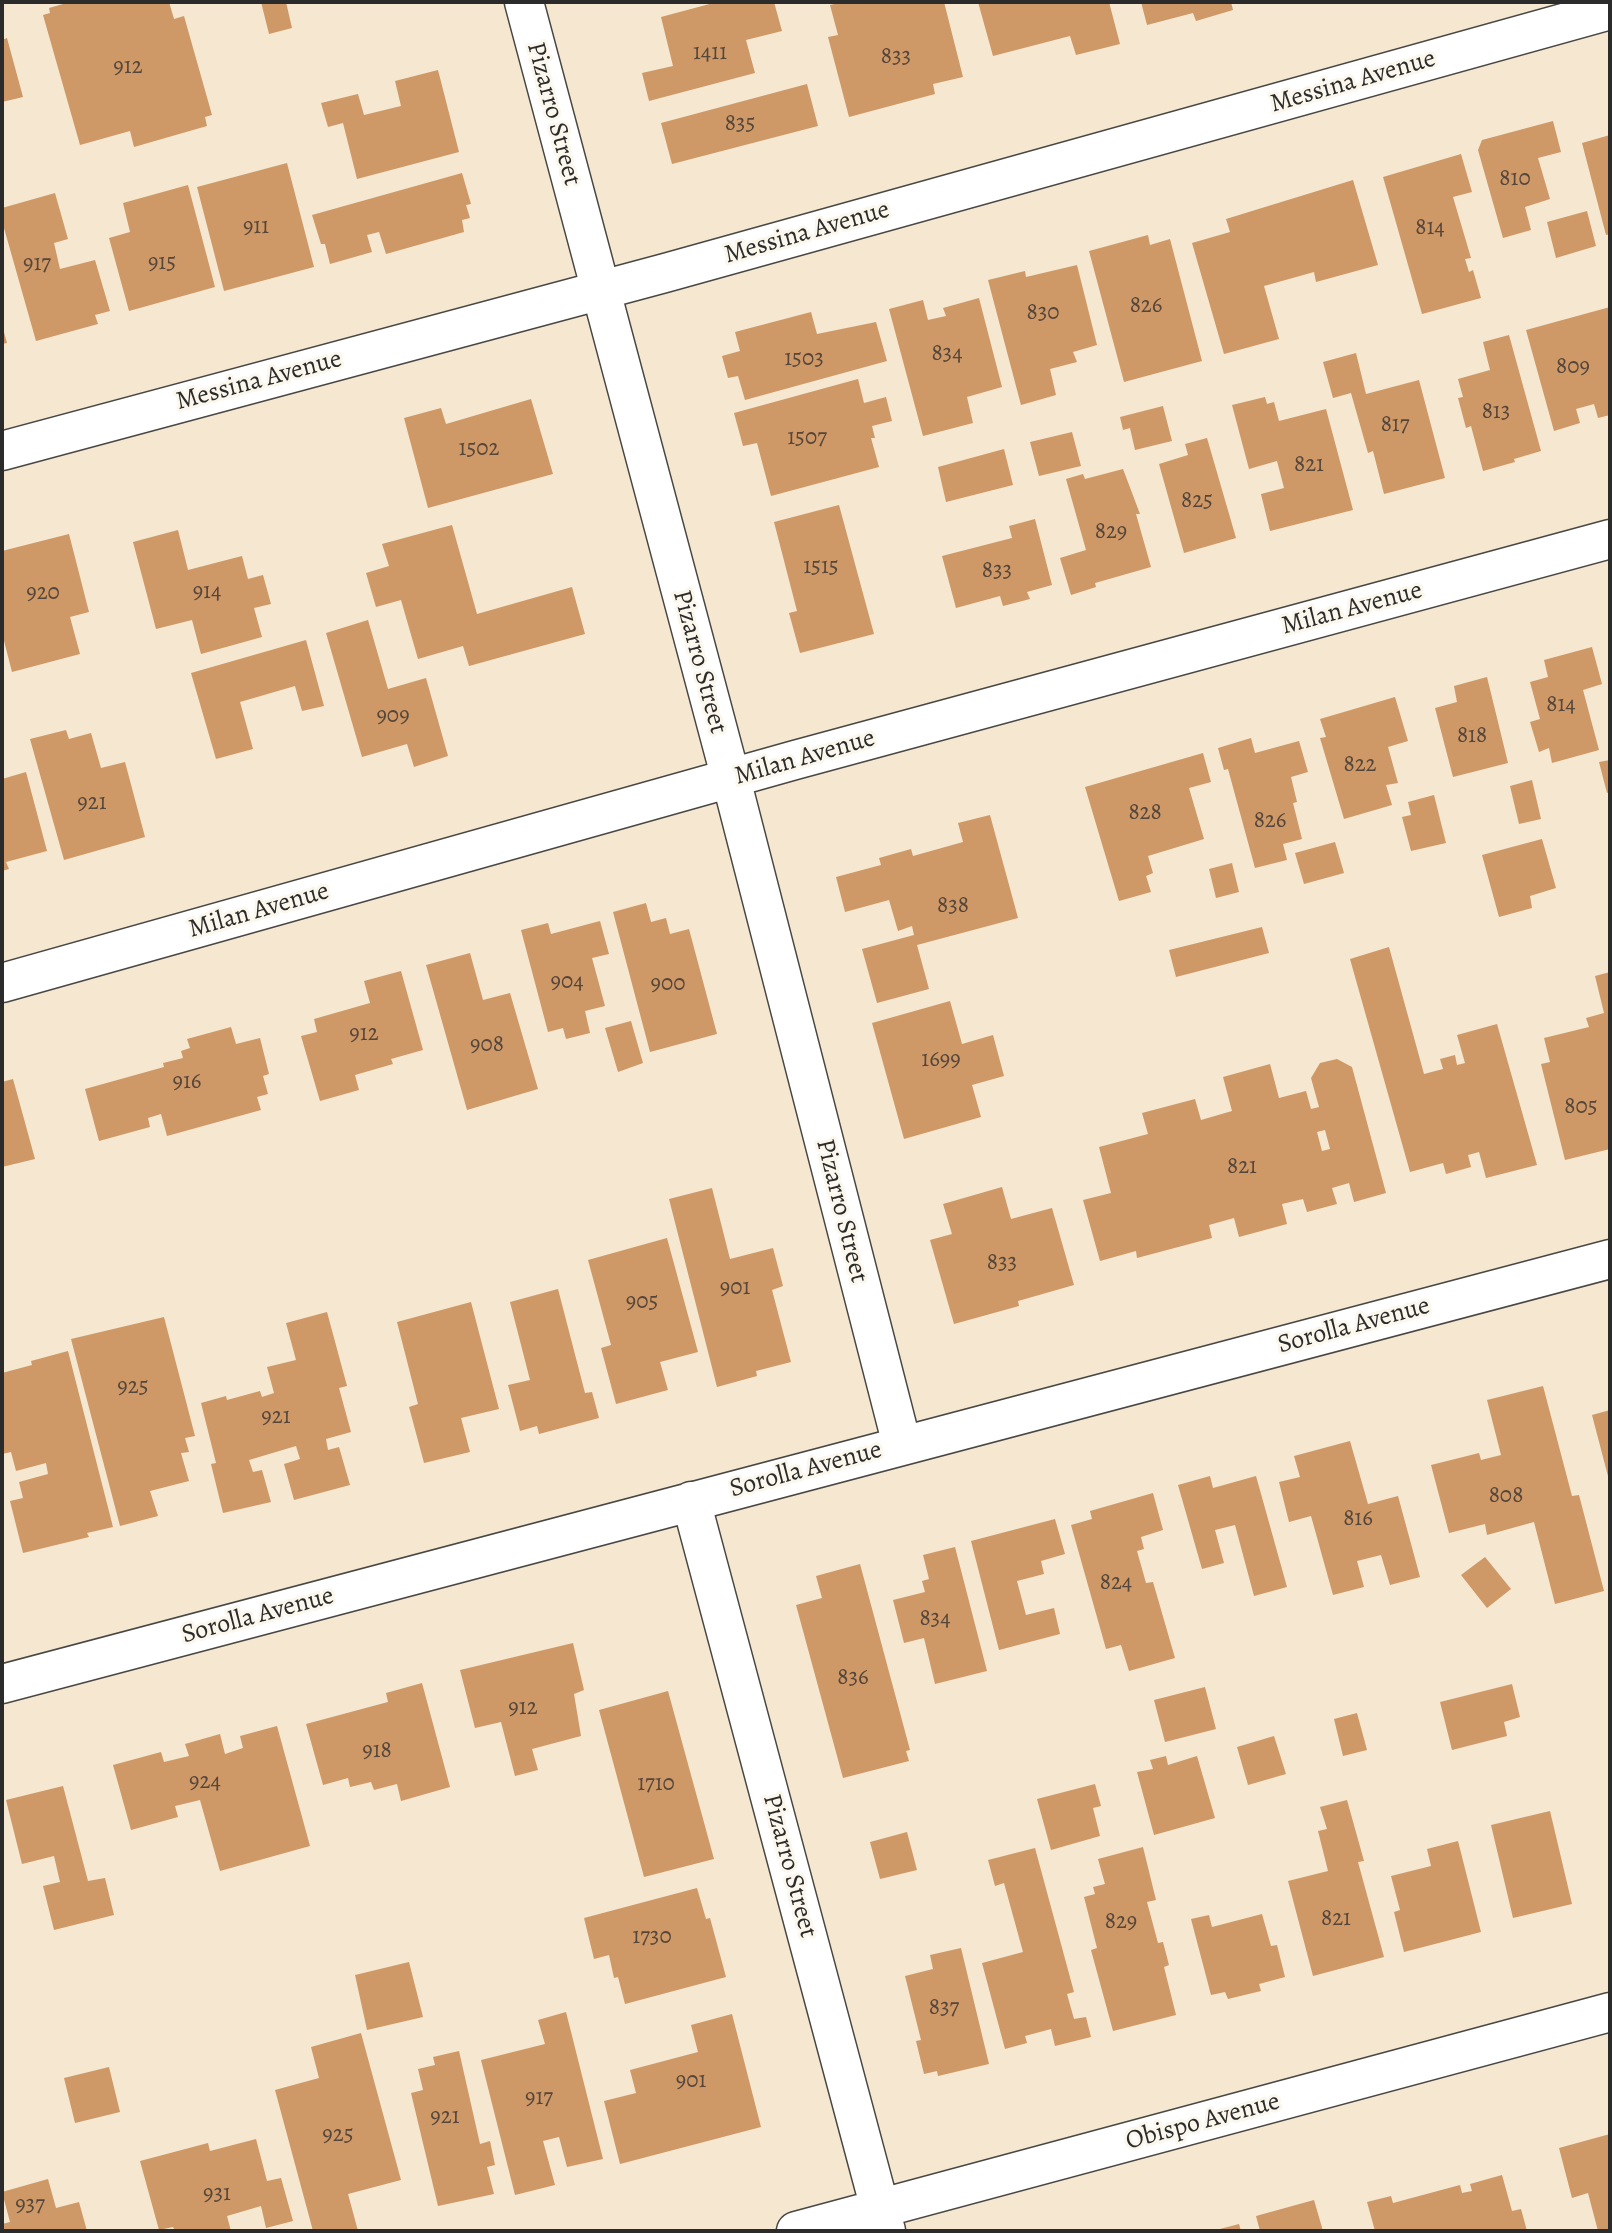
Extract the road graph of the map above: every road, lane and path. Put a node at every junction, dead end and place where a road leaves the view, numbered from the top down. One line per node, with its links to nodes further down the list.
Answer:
1 (524, 2): 3 (street, Pizarro Street)
2 (1610, 10): 3 (street, Messina Avenue)
3 (599, 290): 4 (street, Messina Avenue); 6 (street, Pizarro Street)
4 (2, 451)
5 (1610, 538): 6 (street, Milan Avenue)
6 (731, 779): 7 (street, Milan Avenue); 9 (street, Pizarro Street)
7 (2, 983)
8 (1610, 1259): 9 (street, Sorolla Avenue)
9 (901, 1445): 10 (street, Sorolla Avenue)
10 (691, 1501): 11 (street, Sorolla Avenue); 13 (street, Pizarro Street)
11 (2, 1684)
12 (1610, 2012): 13 (street, Obispo Avenue)
13 (883, 2220): 14 (street, Obispo Avenue)
14 (796, 2231)

